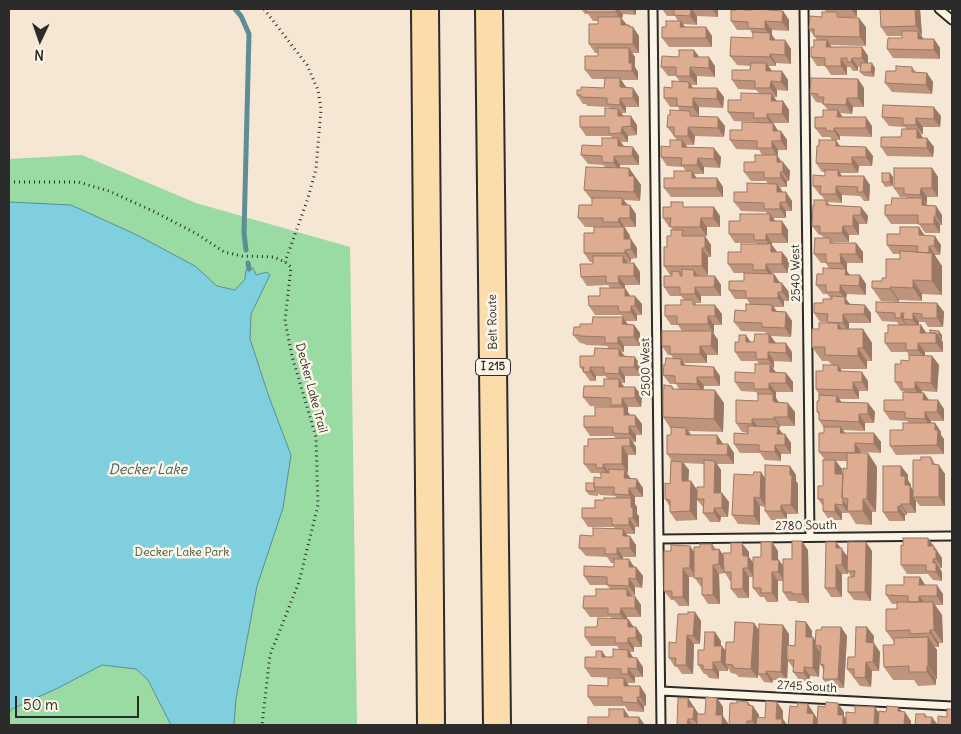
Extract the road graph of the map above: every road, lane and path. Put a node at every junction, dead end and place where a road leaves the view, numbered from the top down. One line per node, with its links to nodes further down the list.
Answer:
1 (264, 9): 9 (path)
2 (425, 9): 16 (highway)
3 (490, 9): 17 (highway, Belt Route / I 215)
4 (653, 9): 12 (lane, 2500 West)
5 (804, 9): 11 (lane, 2540 West)
6 (939, 9): 7 (lane)
7 (952, 20)
8 (9, 182): 9 (path)
9 (285, 262): 15 (path, Decker Lake Trail)
10 (952, 536): 11 (lane, 2780 South)
11 (810, 538): 12 (lane, 2780 South)
12 (659, 540): 13 (lane, 2500 West)
13 (661, 691): 14 (lane, 2745 South); 18 (lane, 2500 West)
14 (952, 706)
15 (262, 725)
16 (431, 725)
17 (497, 725)
18 (661, 725)

